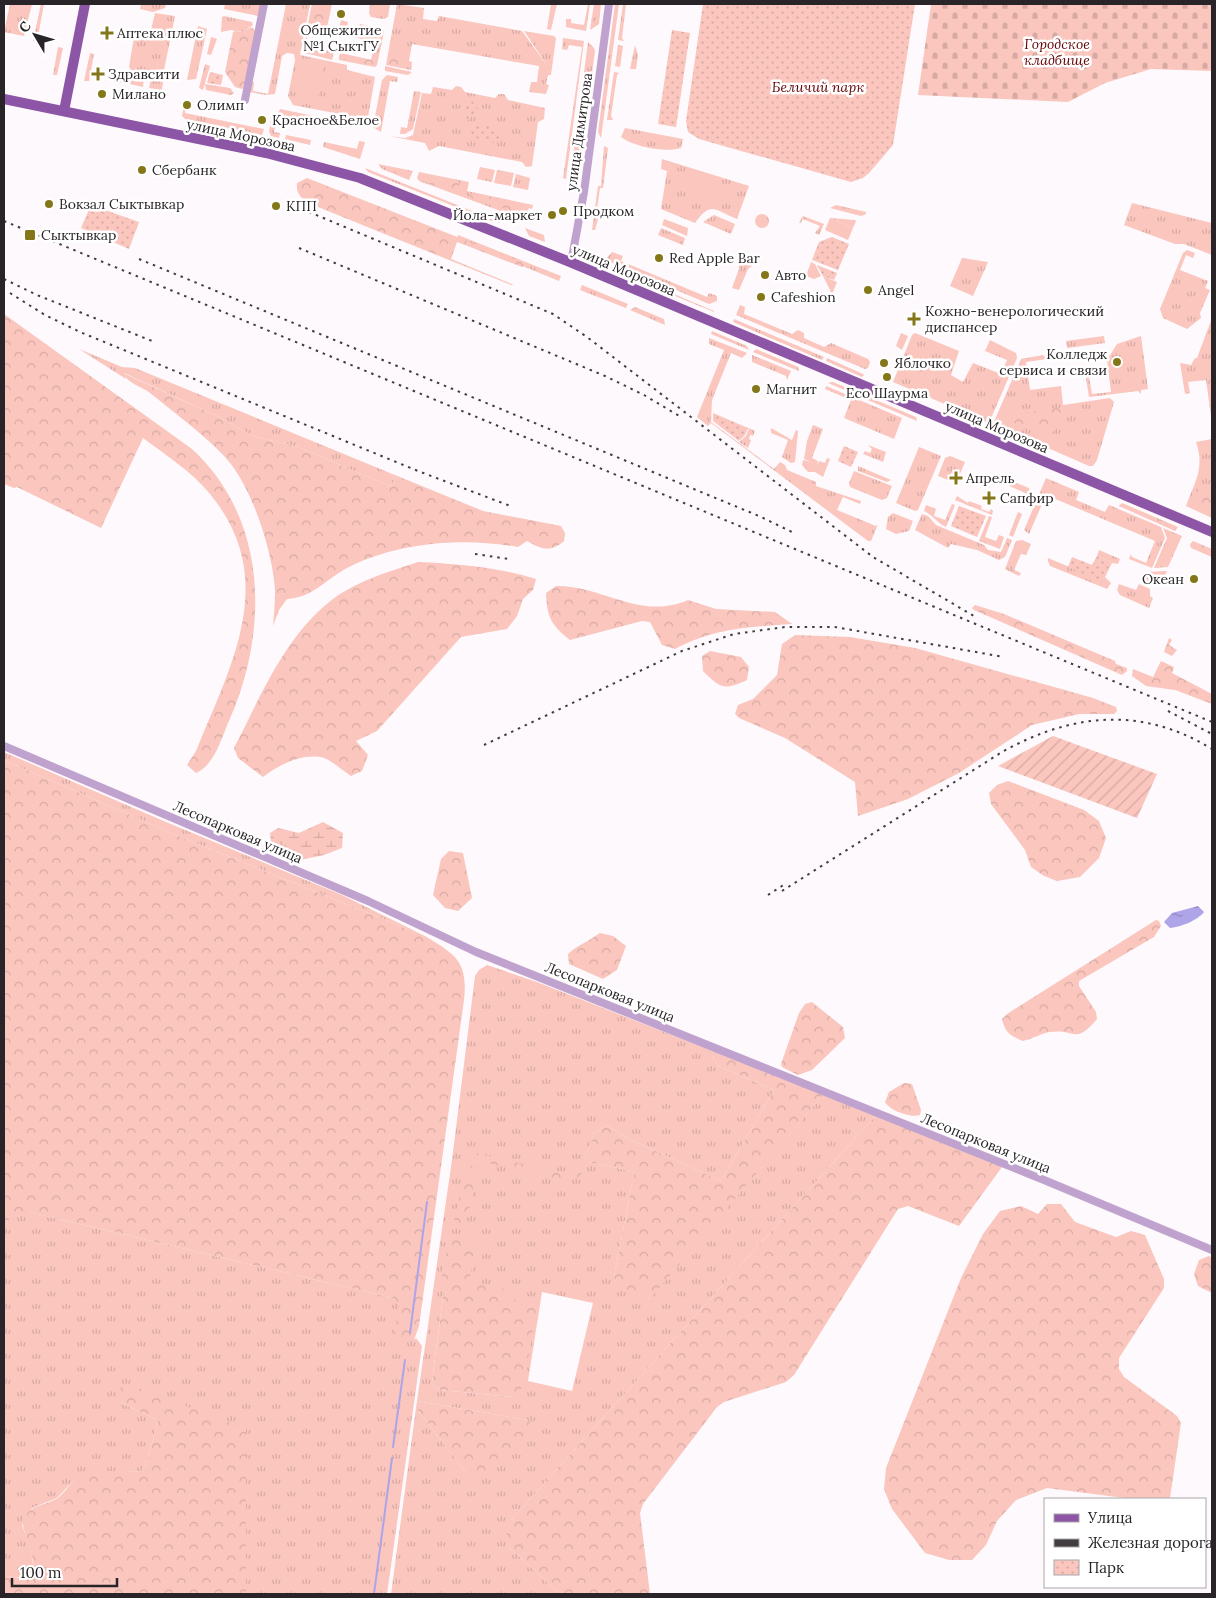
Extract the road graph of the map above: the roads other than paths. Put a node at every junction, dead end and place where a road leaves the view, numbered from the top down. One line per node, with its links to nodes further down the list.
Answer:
1 (85, 4): 6 (main road)
2 (264, 4): 5 (street)
3 (609, 4): 7 (street, улица Димитрова)
4 (4, 98): 6 (main road, улица Морозова)
5 (245, 100)
6 (64, 111): 7 (main road, улица Морозова)
7 (571, 263): 8 (main road, улица Морозова)
8 (1212, 532)
9 (4, 746): 10 (street, Лесопарковая улица)
10 (1212, 1250)

